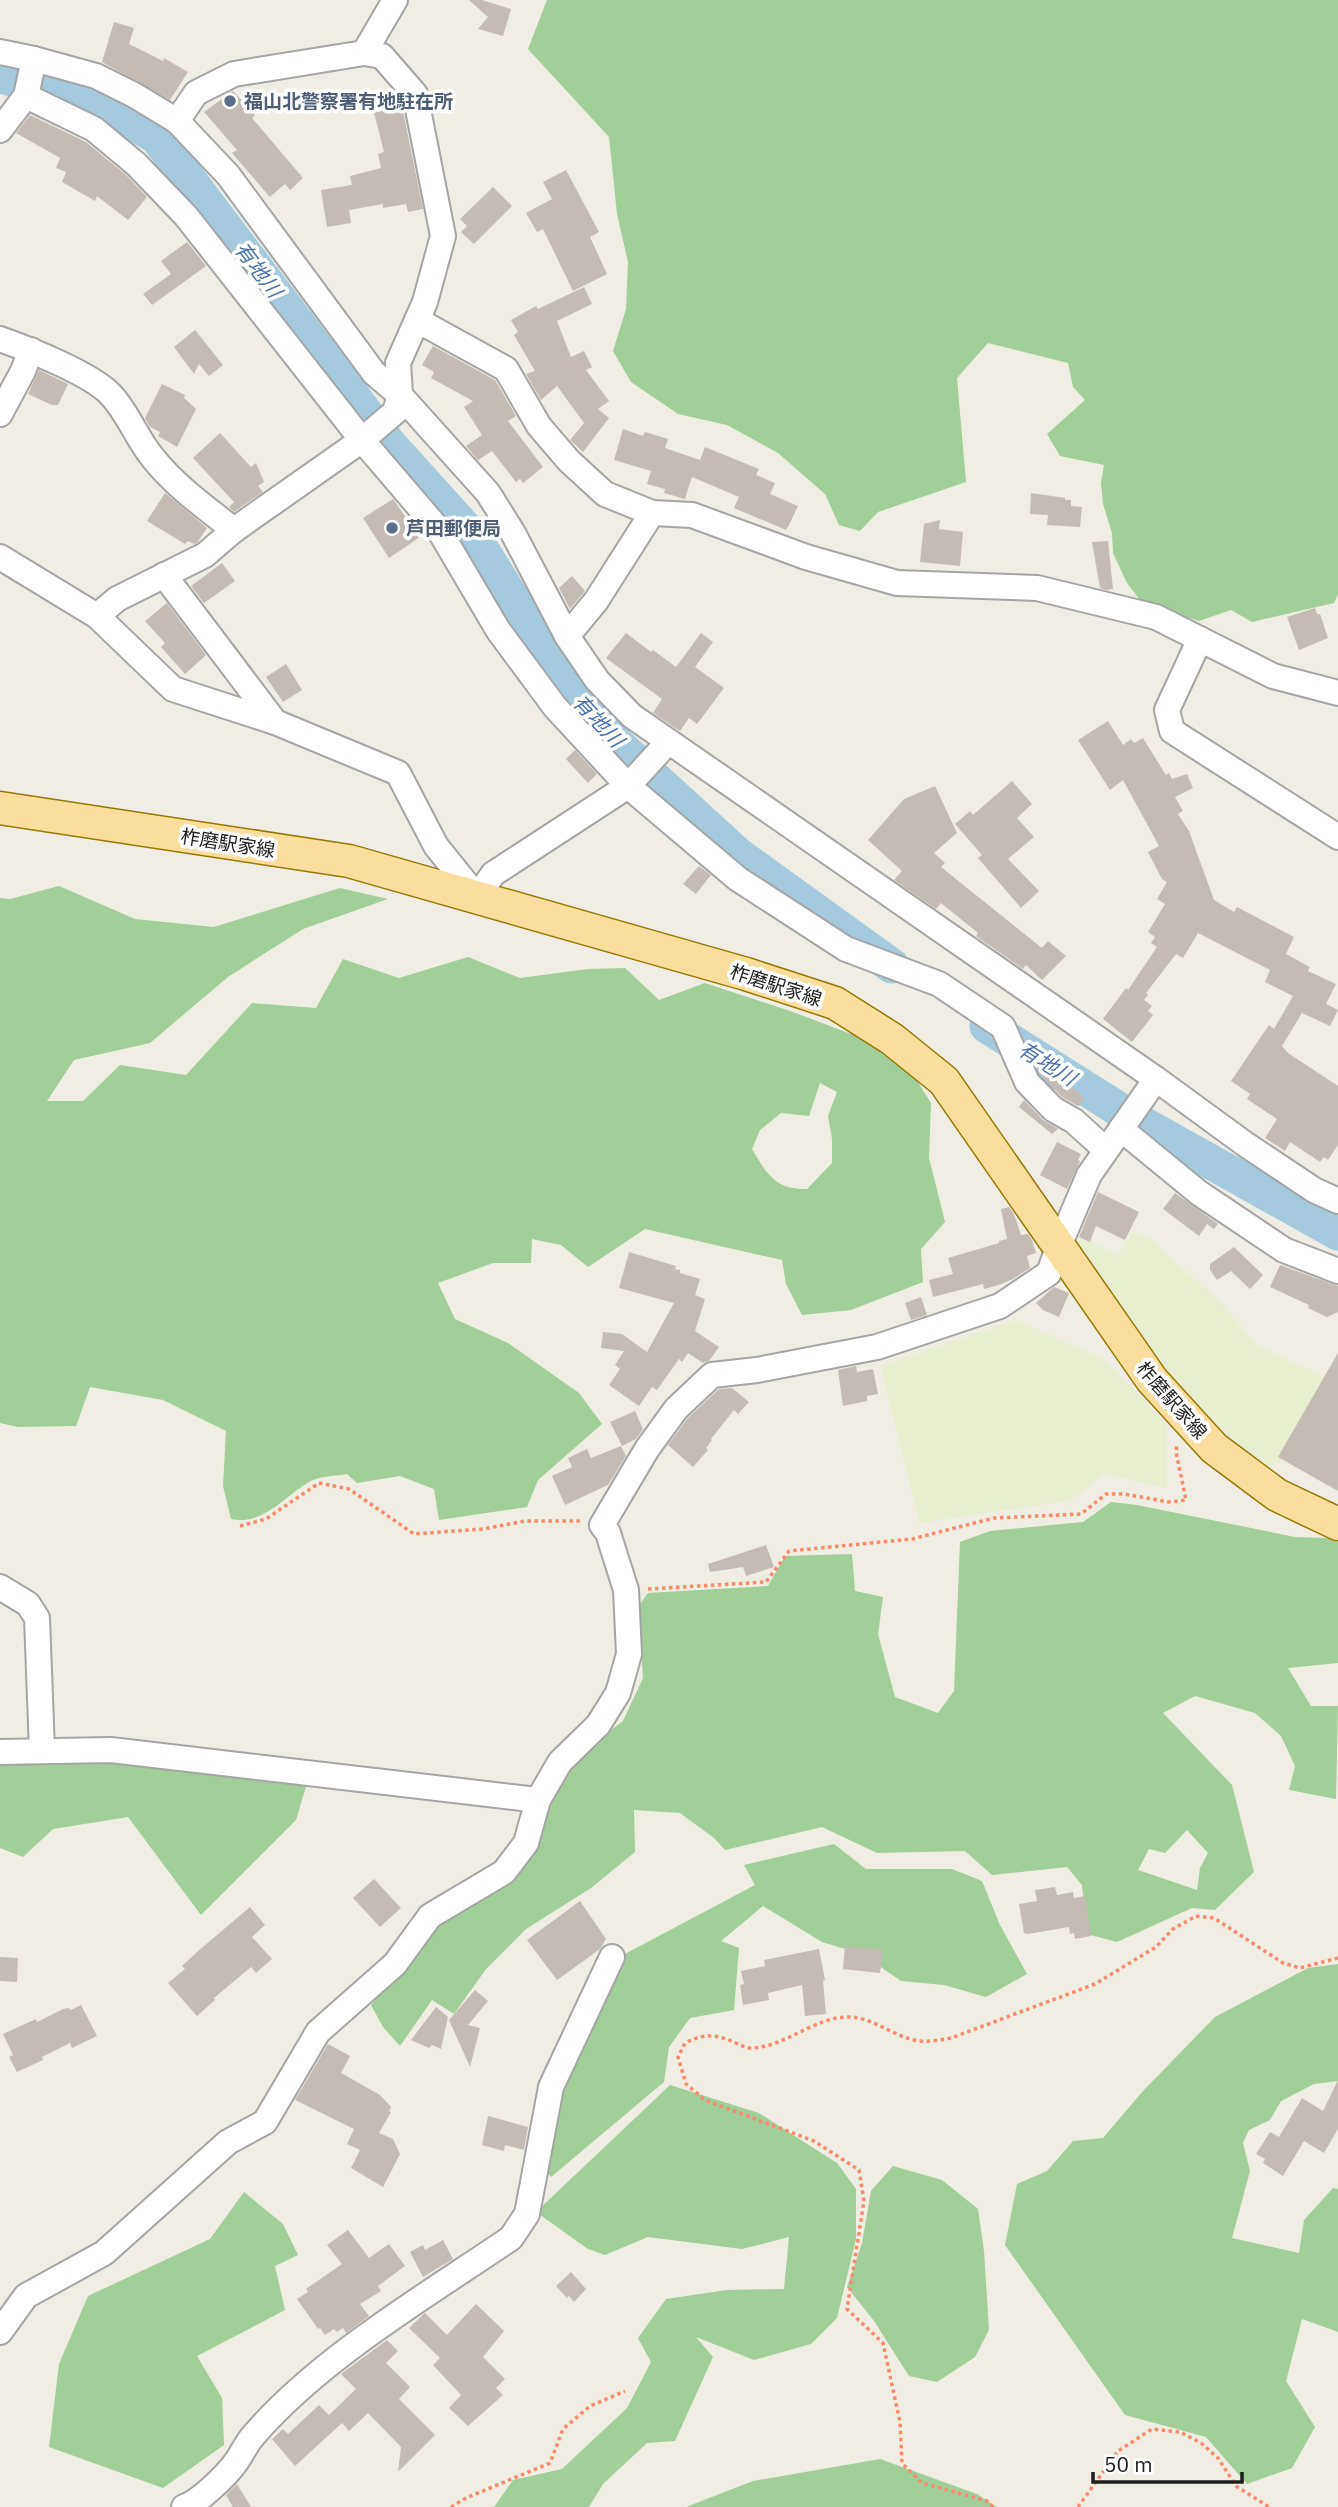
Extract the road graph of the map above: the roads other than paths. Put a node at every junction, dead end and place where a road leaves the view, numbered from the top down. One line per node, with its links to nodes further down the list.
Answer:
1 (395, 0): 3 (street)
2 (0, 52): 4 (street)
3 (364, 53): 6 (street); 8 (street)
4 (34, 59): 5 (street); 6 (street)
5 (26, 96): 7 (street); 13 (street)
6 (177, 121): 11 (street)
7 (0, 130)
8 (418, 320): 11 (street); 14 (street)
9 (0, 339): 10 (street)
10 (31, 350): 12 (street); 15 (street)
11 (398, 404): 13 (street); 19 (street)
12 (0, 414)
13 (362, 440): 15 (street); 24 (street)
14 (652, 513): 19 (street); 20 (street)
15 (234, 530): 17 (street)
16 (0, 557): 18 (street)
17 (164, 576): 18 (street); 22 (street)
18 (97, 616): 22 (street)
19 (567, 636): 23 (street)
20 (1200, 639): 21 (street); 26 (street)
21 (1338, 692)
22 (275, 722): 27 (street)
23 (668, 742): 24 (street); 28 (street)
24 (628, 786): 27 (street); 30 (street)
25 (0, 808): 27 (main road, 柞磨駅家線)
26 (1338, 837)
27 (477, 897): 32 (main road, 柞磨駅家線)
28 (1152, 1083): 29 (street); 31 (street)
29 (1121, 1129): 30 (street); 33 (street)
30 (1106, 1150): 32 (street)
31 (1338, 1201)
32 (1058, 1248): 34 (main road, 柞磨駅家線); 38 (street)
33 (1338, 1271)
34 (1338, 1524)
35 (0, 1587): 36 (street)
36 (42, 1751): 37 (street); 38 (street)
37 (0, 1752)
38 (538, 1800): 40 (street)
39 (612, 1957): 41 (street)
40 (0, 2332)
41 (190, 2506)

